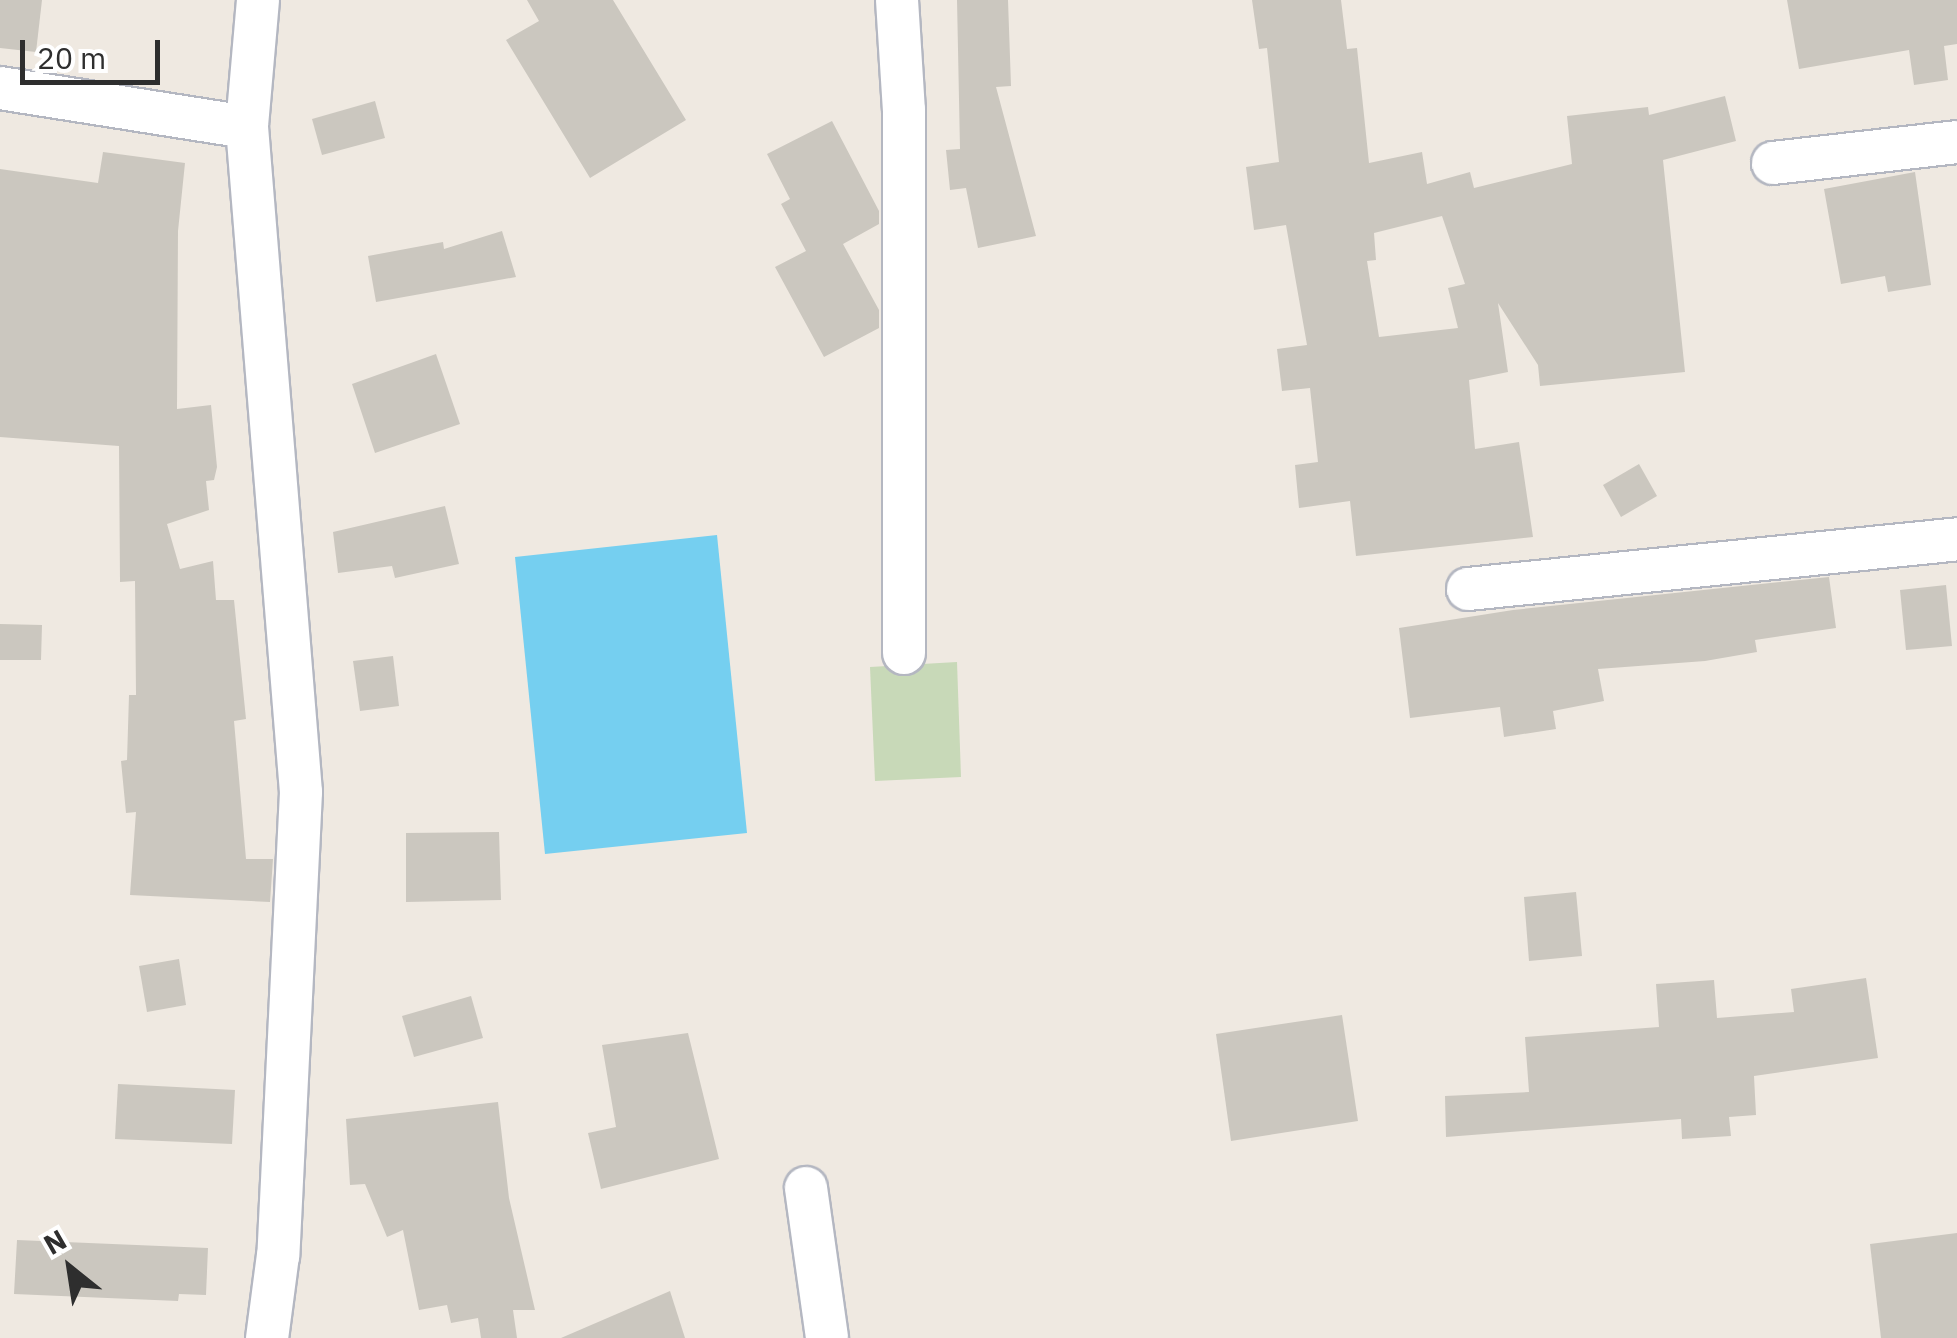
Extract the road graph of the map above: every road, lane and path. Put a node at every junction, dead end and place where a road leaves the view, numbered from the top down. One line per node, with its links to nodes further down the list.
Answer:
1 (258, 0): 4 (street)
2 (897, 0): 9 (street)
3 (0, 88): 4 (street)
4 (247, 128): 11 (street)
5 (1957, 142): 6 (street)
6 (1772, 162)
7 (1957, 539): 8 (street)
8 (1468, 589)
9 (904, 653)
10 (806, 1188): 12 (street)
11 (268, 1338)
12 (827, 1338)

